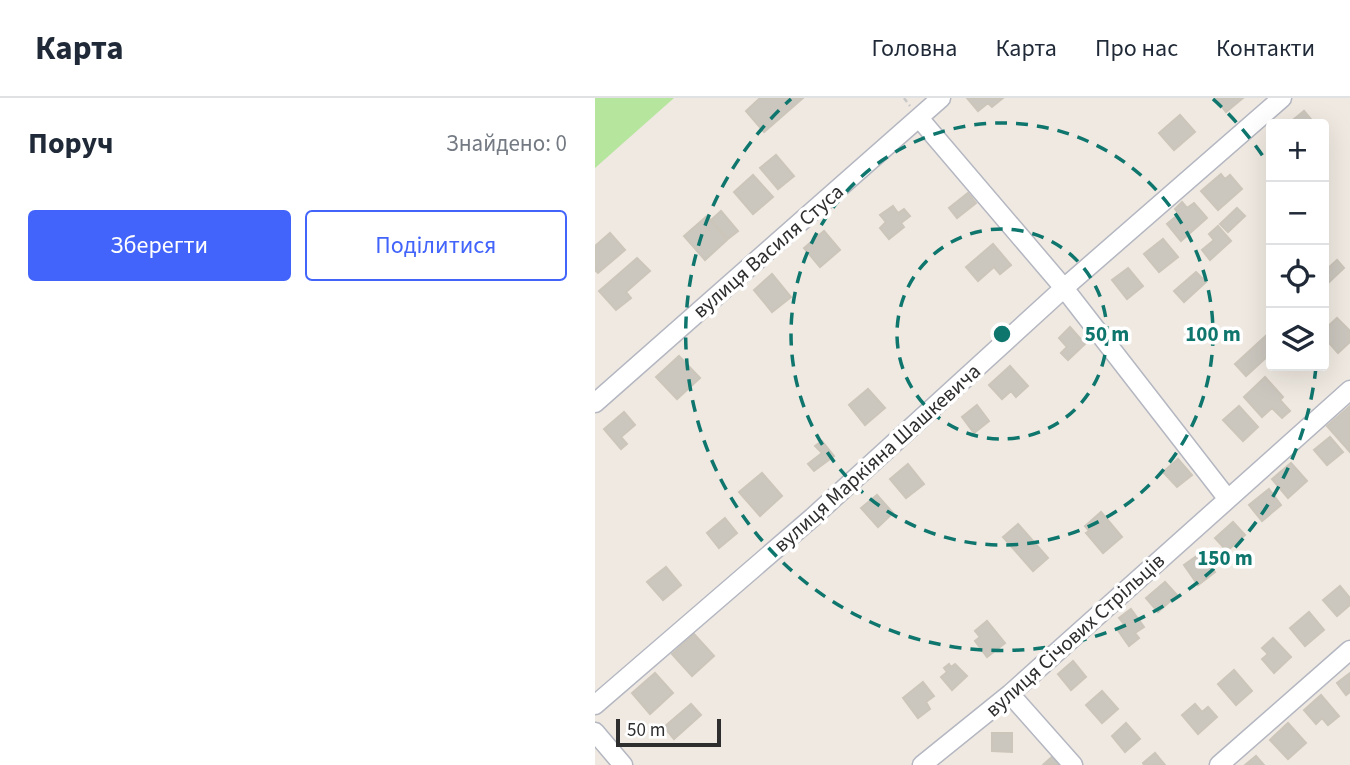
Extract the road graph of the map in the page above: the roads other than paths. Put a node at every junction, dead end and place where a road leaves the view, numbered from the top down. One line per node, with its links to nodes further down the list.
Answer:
1 (941, 98): 3 (street, вулиця Василя Стуса)
2 (1282, 98): 4 (street, вулиця Маркіяна Шашкевича)
3 (919, 118): 4 (street); 6 (street, вулиця Василя Стуса)
4 (1064, 288): 7 (street); 10 (street, вулиця Маркіяна Шашкевича)
5 (1350, 390): 7 (street, вулиця Січових Стрільців)
6 (595, 404)
7 (1227, 498): 9 (street, вулиця Січових Стрільців)
8 (1350, 650): 15 (street)
9 (1010, 694): 13 (street, вулиця Січових Стрільців); 14 (street)
10 (595, 705)
11 (595, 732): 12 (street)
12 (623, 765)
13 (922, 765)
14 (1073, 765)
15 (1219, 765)

